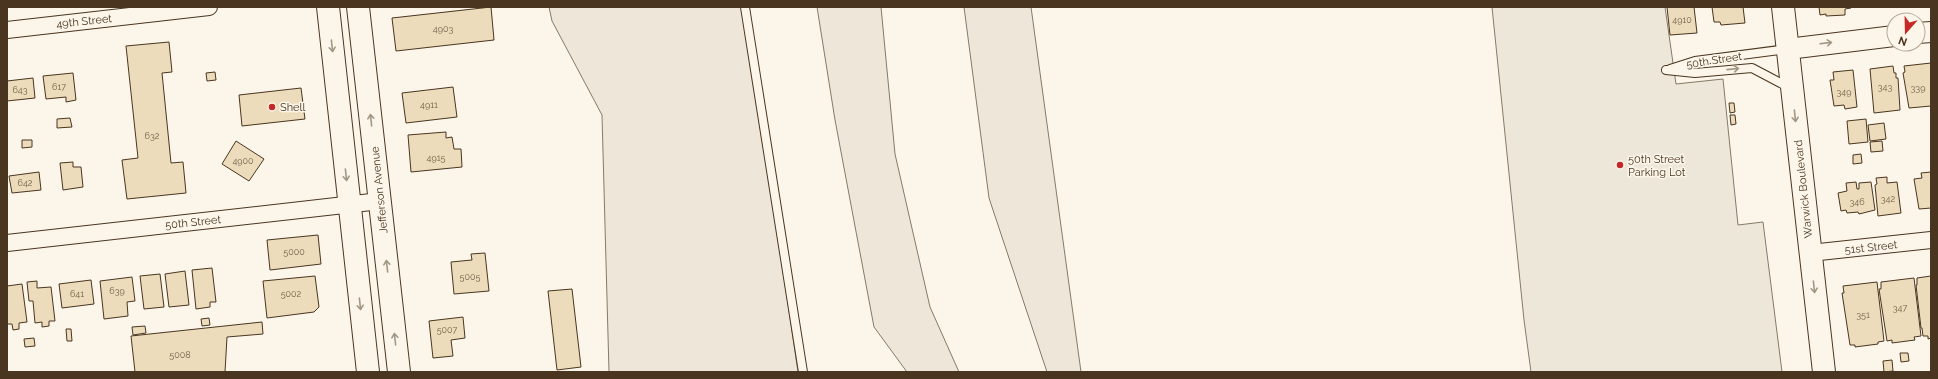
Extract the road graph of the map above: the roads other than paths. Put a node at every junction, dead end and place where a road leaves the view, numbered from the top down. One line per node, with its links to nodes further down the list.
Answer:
1 (209, 7): 6 (street, 49th Street)
2 (328, 7): 11 (main road, one-way to 11)
3 (358, 7): 10 (main road, Jefferson Avenue, one-way to 3)
4 (745, 7): 17 (lane)
5 (1783, 7): 8 (main road, Warwick Boulevard)
6 (7, 30)
7 (1886, 37): 8 (street, 50th Street, one-way to 7)
8 (1788, 49): 9 (main road, Warwick Boulevard); 9 (lane, 50th Street, one-way to 9)
9 (1792, 90): 14 (main road, Warwick Boulevard, one-way to 14)
10 (380, 201): 11 (street, 50th Street); 16 (main road, Jefferson Avenue, one-way to 10)
11 (349, 204): 13 (street, 50th Street); 15 (main road, one-way to 15)
12 (1931, 240): 14 (street, 51st Street)
13 (7, 243)
14 (1810, 254): 18 (main road, Warwick Boulevard, one-way to 18)
15 (368, 372)
16 (399, 372)
17 (803, 372)
18 (1824, 372)

